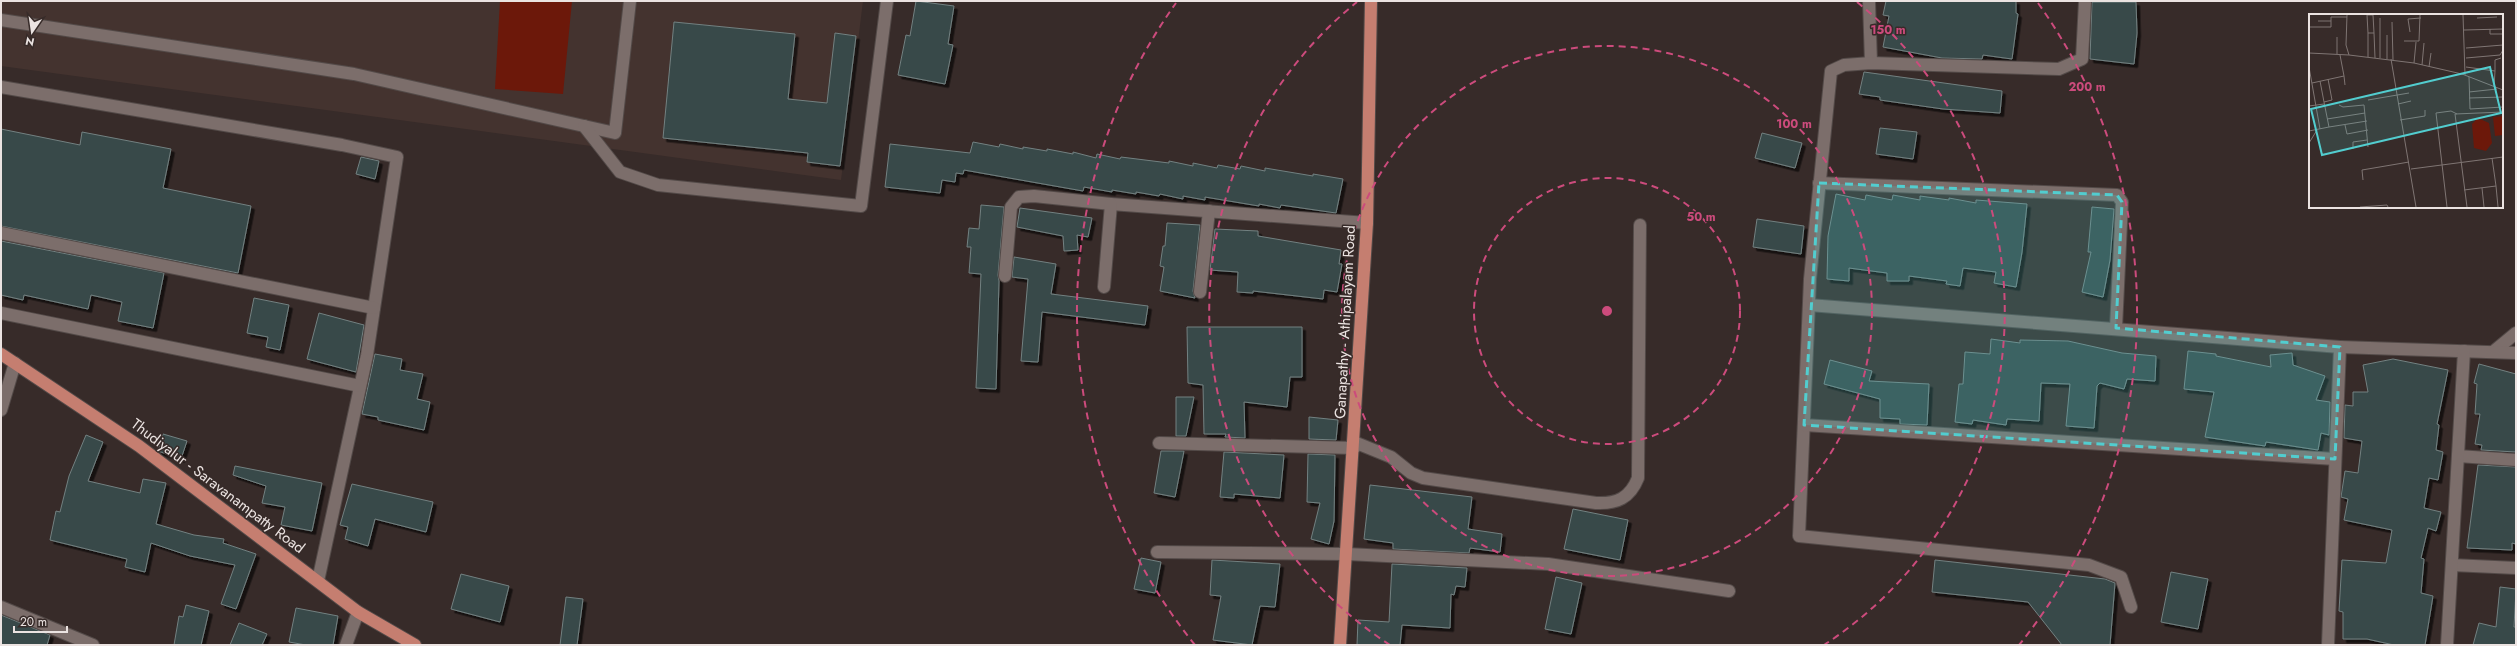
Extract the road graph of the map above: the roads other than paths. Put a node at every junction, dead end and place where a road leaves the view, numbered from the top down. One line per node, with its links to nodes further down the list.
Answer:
1 (630, 1): 10 (street)
2 (887, 1): 11 (street)
3 (1371, 1): 15 (main road, Ganapathy - Athipalayam Road)
4 (1869, 1): 7 (street)
5 (2085, 1): 7 (street)
6 (1, 20): 9 (street)
7 (1871, 63): 12 (street)
8 (1, 87): 22 (street)
9 (584, 126): 10 (street); 11 (street)
10 (615, 133): 11 (street)
11 (605, 153)
12 (1819, 183): 21 (street); 24 (street)
13 (1111, 204): 14 (street); 18 (street); 19 (street)
14 (1209, 211): 15 (street); 20 (street)
15 (1367, 223): 36 (main road, Ganapathy - Athipalayam Road)
16 (1640, 225): 36 (street)
17 (1, 233): 22 (street)
18 (1005, 276)
19 (1104, 287)
20 (1200, 292)
21 (1809, 305): 24 (street); 34 (street)
22 (374, 308): 32 (street)
23 (1, 313): 32 (street)
24 (2116, 328): 26 (street)
25 (2516, 333): 28 (street)
26 (2340, 347): 27 (street); 38 (street)
27 (2464, 351): 28 (street); 37 (street)
28 (2493, 352): 29 (street)
29 (2516, 353)
30 (1, 354): 31 (main road, Thudiyalur - Saravanampatty Road)
31 (15, 363): 33 (street); 44 (main road, Thudiyalur - Saravanampatty Road)
32 (360, 386): 44 (street)
33 (1, 410)
34 (1804, 425): 38 (street); 47 (street)
35 (1159, 443): 36 (street)
36 (1354, 445): 41 (main road, Ganapathy - Athipalayam Road)
37 (2458, 456): 39 (street); 42 (street)
38 (2335, 459): 53 (street)
39 (2516, 460)
40 (1157, 552): 41 (street)
41 (1347, 554): 45 (street); 52 (main road, Ganapathy - Athipalayam Road)
42 (2452, 565): 43 (street); 54 (street)
43 (2516, 568)
44 (318, 581): 48 (main road, Thudiyalur - Saravanampatty Road)
45 (1729, 591)
46 (1, 607): 49 (street)
47 (2131, 608)
48 (358, 612): 50 (street); 51 (main road, Thudiyalur - Saravanampatty Road)
49 (94, 645)
50 (346, 645)
51 (415, 645)
52 (1340, 645)
53 (2328, 645)
54 (2447, 645)

